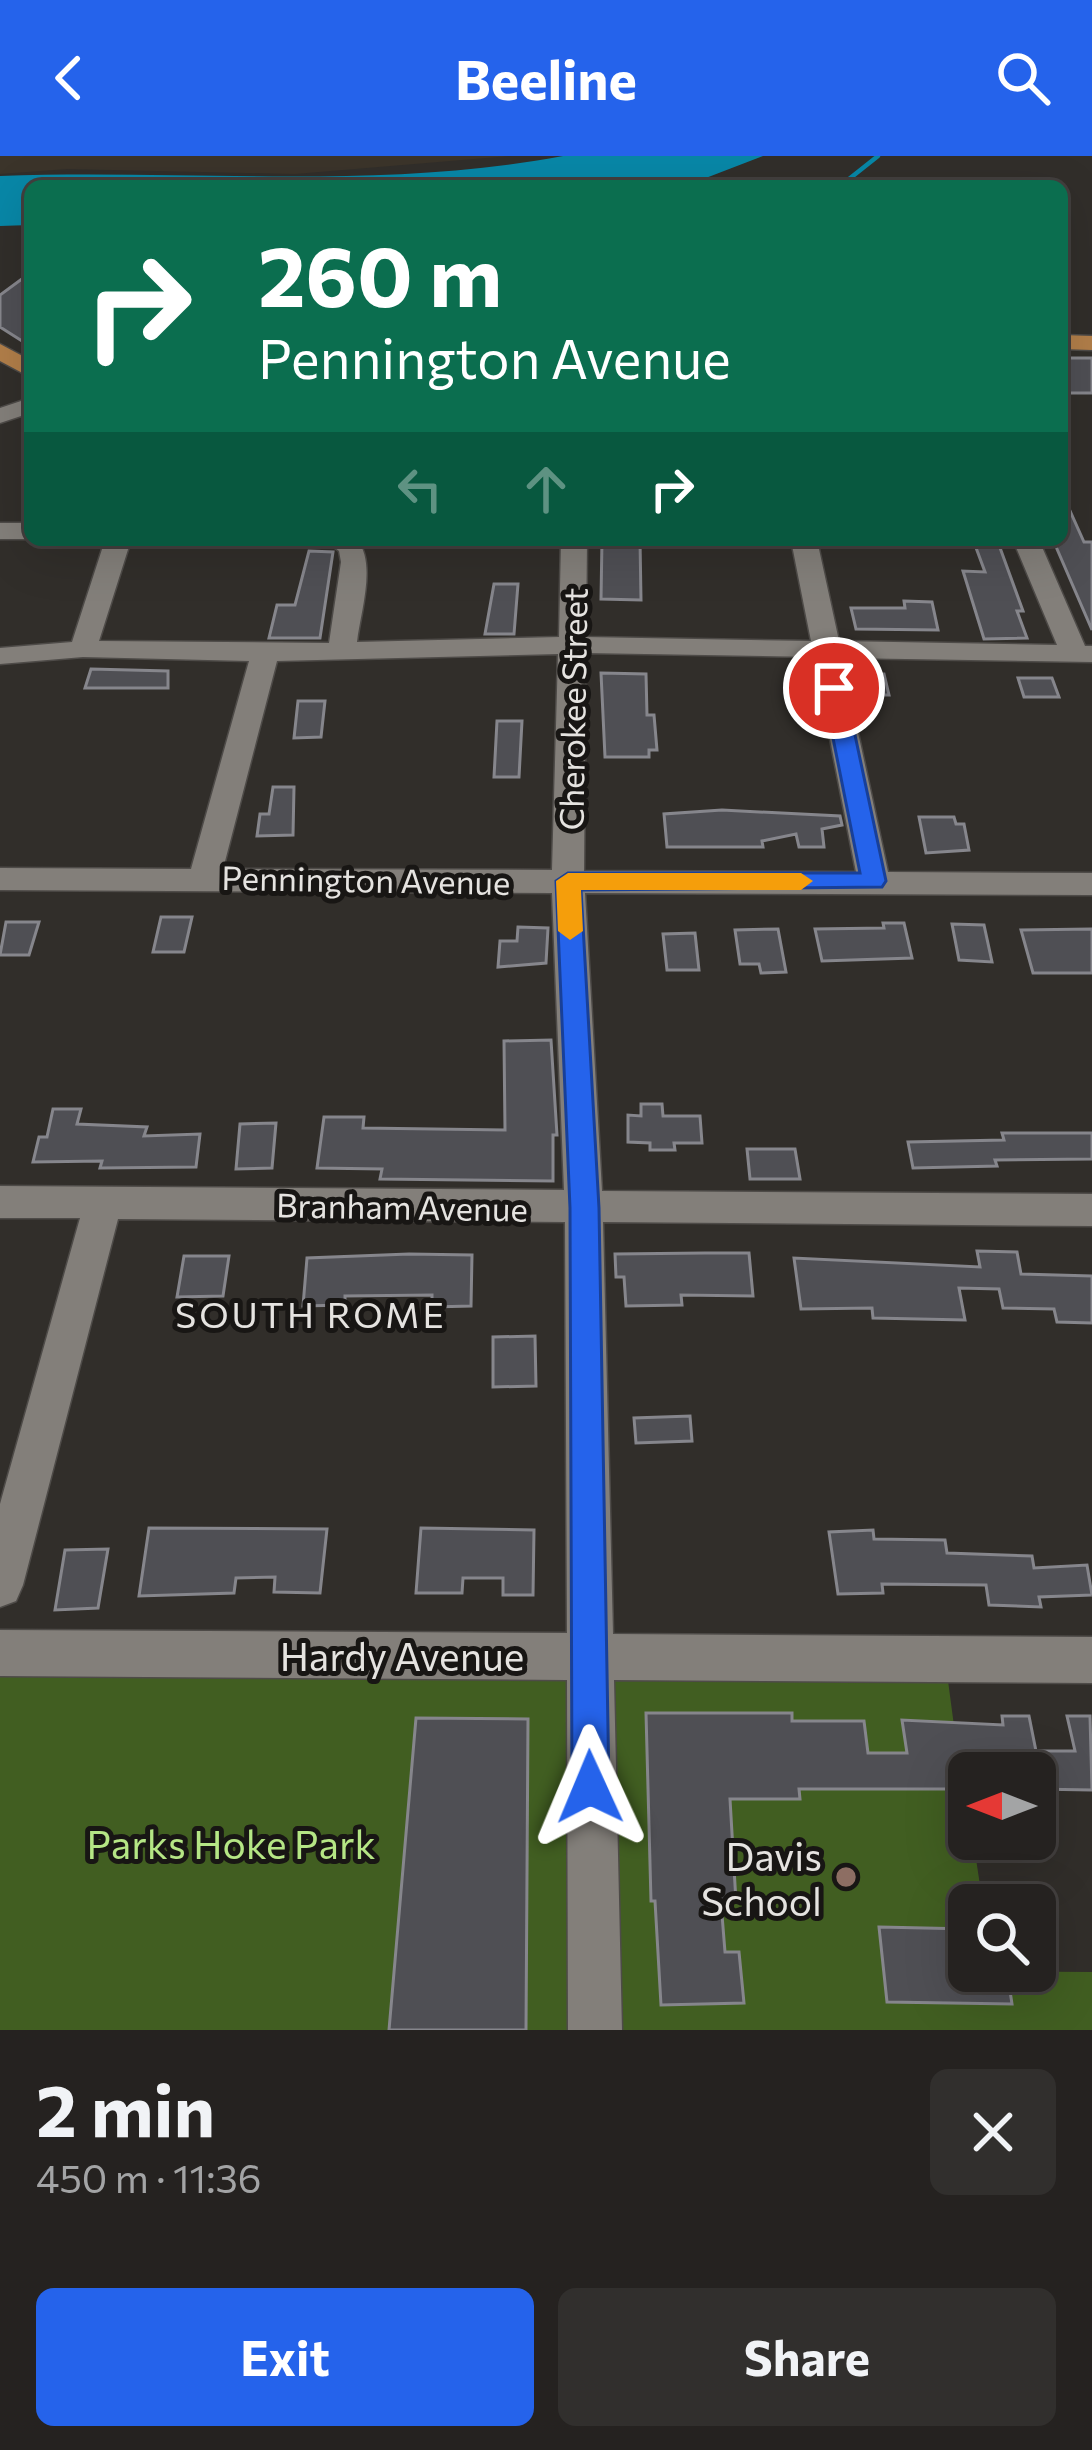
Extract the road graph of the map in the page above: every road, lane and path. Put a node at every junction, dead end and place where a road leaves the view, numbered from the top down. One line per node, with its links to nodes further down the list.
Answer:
1 (115, 546): 9 (street)
2 (346, 546): 7 (street)
3 (574, 546): 6 (street, Cherokee Street)
4 (805, 546): 8 (street)
5 (1029, 546): 11 (street)
6 (574, 645): 7 (street); 8 (street); 15 (street, Cherokee Street)
7 (342, 648): 10 (street)
8 (826, 649): 11 (street); 16 (street)
9 (71, 650): 10 (street); 12 (street)
10 (265, 653): 13 (street)
11 (1083, 654)
12 (0, 656)
13 (205, 877): 14 (street, Pennington Avenue); 15 (street, Pennington Avenue)
14 (0, 879)
15 (568, 881): 16 (street, Pennington Avenue); 20 (street, Cherokee Street)
16 (874, 881): 17 (street, Pennington Avenue)
17 (1092, 884)
18 (0, 1202): 19 (street, Branham Avenue)
19 (104, 1203): 20 (street, Branham Avenue); 22 (street)
20 (584, 1208): 21 (street, Branham Avenue); 24 (street, Cherokee Street)
21 (1092, 1210)
22 (0, 1585)
23 (0, 1653): 24 (street, Hardy Avenue)
24 (587, 1656): 25 (street, Hardy Avenue); 26 (street, Cherokee Street)
25 (1092, 1660)
26 (595, 2030)

